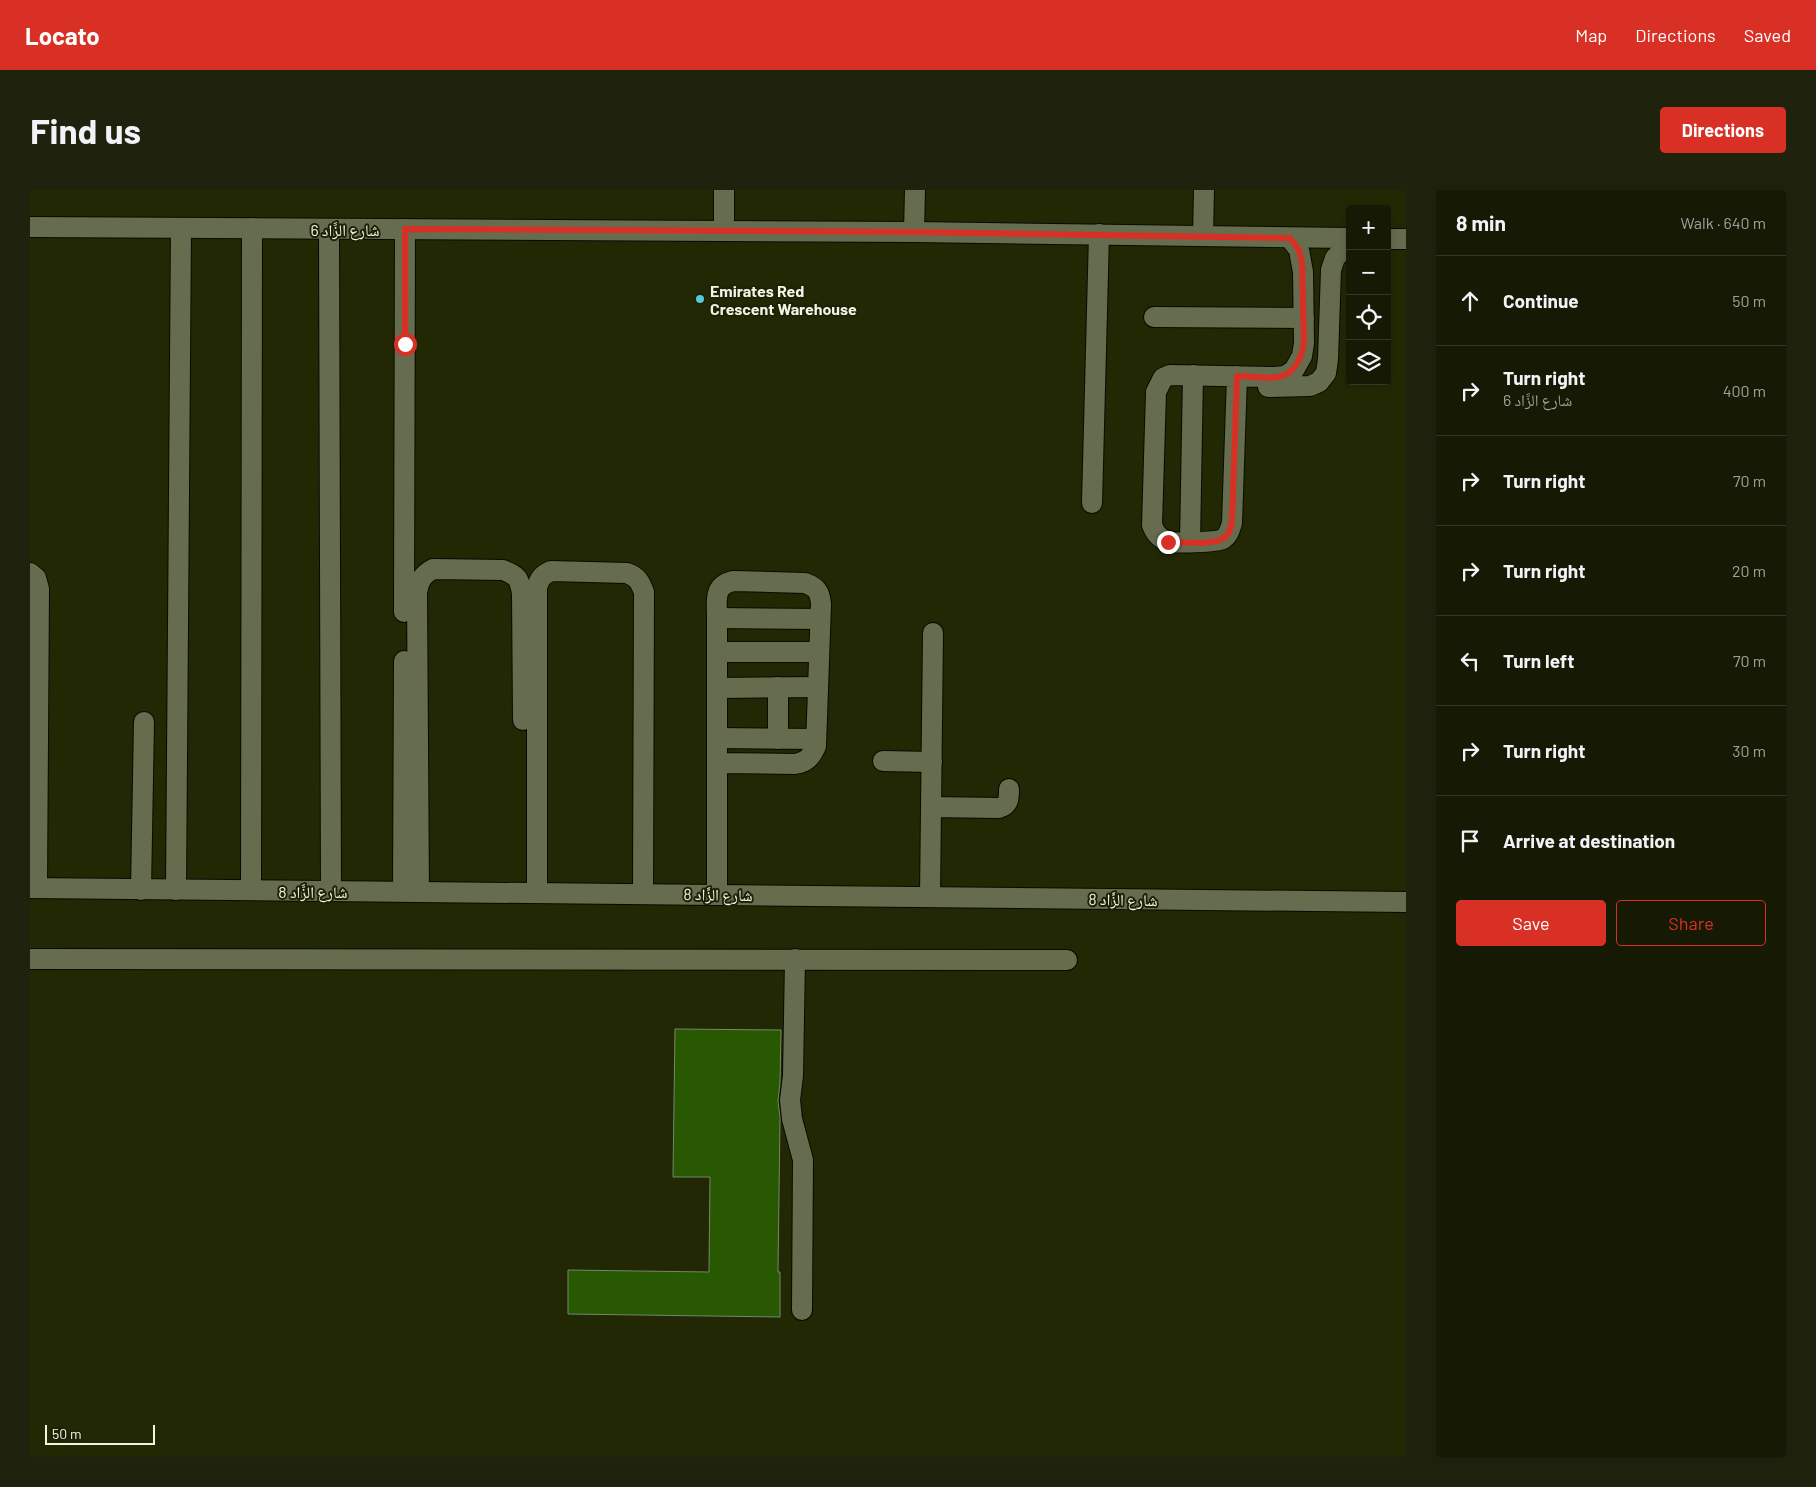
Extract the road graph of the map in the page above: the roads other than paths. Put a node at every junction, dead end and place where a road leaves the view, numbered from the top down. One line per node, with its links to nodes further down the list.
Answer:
1 (724, 190): 9 (street)
2 (915, 190): 10 (street)
3 (1204, 190): 12 (street)
4 (30, 227): 5 (street, شارع الزَّاد 6)
5 (181, 228): 6 (street, شارع الزَّاد 6); 44 (street)
6 (252, 228): 7 (street, شارع الزَّاد 6); 45 (street)
7 (329, 229): 8 (street, شارع الزَّاد 6); 46 (street)
8 (405, 229): 9 (street, شارع الزَّاد 6); 47 (street)
9 (724, 231): 10 (street, شارع الزَّاد 6)
10 (914, 232): 11 (street, شارع الزَّاد 6)
11 (1100, 234): 12 (street, شارع الزَّاد 6); 22 (street)
12 (1203, 236): 13 (street, شارع الزَّاد 6)
13 (1290, 238): 16 (street, شارع الزَّاد 6); 19 (street)
14 (1391, 239): 15 (street)
15 (1406, 239)
16 (1346, 240)
17 (1346, 245): 21 (street)
18 (1154, 317): 19 (street)
19 (1304, 318): 21 (street)
20 (1193, 375): 21 (street); 23 (street); 23 (street)
21 (1237, 382): 23 (street)
22 (1092, 503)
23 (1190, 542)
24 (30, 573): 42 (street)
25 (717, 618): 26 (street); 26 (street); 28 (street)
26 (820, 619): 29 (street)
27 (933, 633): 38 (street)
28 (717, 652): 29 (street); 32 (street)
29 (819, 652): 31 (street)
30 (778, 687): 31 (street); 32 (street); 35 (street)
31 (818, 687): 36 (street)
32 (717, 688): 34 (street)
33 (144, 722): 43 (street)
34 (717, 738): 35 (street); 39 (street)
35 (778, 739): 36 (street)
36 (816, 739): 39 (street)
37 (883, 762): 38 (street)
38 (932, 762): 41 (street)
39 (717, 763): 50 (street)
40 (1009, 789): 41 (street)
41 (931, 807): 51 (street)
42 (34, 888): 43 (street, شارع الزَّاد 8)
43 (141, 890): 44 (street, شارع الزَّاد 8)
44 (176, 890): 45 (street, شارع الزَّاد 8)
45 (251, 890): 46 (street, شارع الزَّاد 8)
46 (331, 891): 47 (street, شارع الزَّاد 8)
47 (411, 892): 48 (street, شارع الزَّاد 8); 48 (street)
48 (531, 892): 49 (street, شارع الزَّاد 8); 49 (street)
49 (643, 894): 50 (street, شارع الزَّاد 8)
50 (716, 894): 51 (street, شارع الزَّاد 8)
51 (930, 897): 52 (street, شارع الزَّاد 8)
52 (1406, 902)
53 (30, 959): 54 (street)
54 (795, 959): 55 (street); 56 (street)
55 (1067, 960)
56 (802, 1310)

